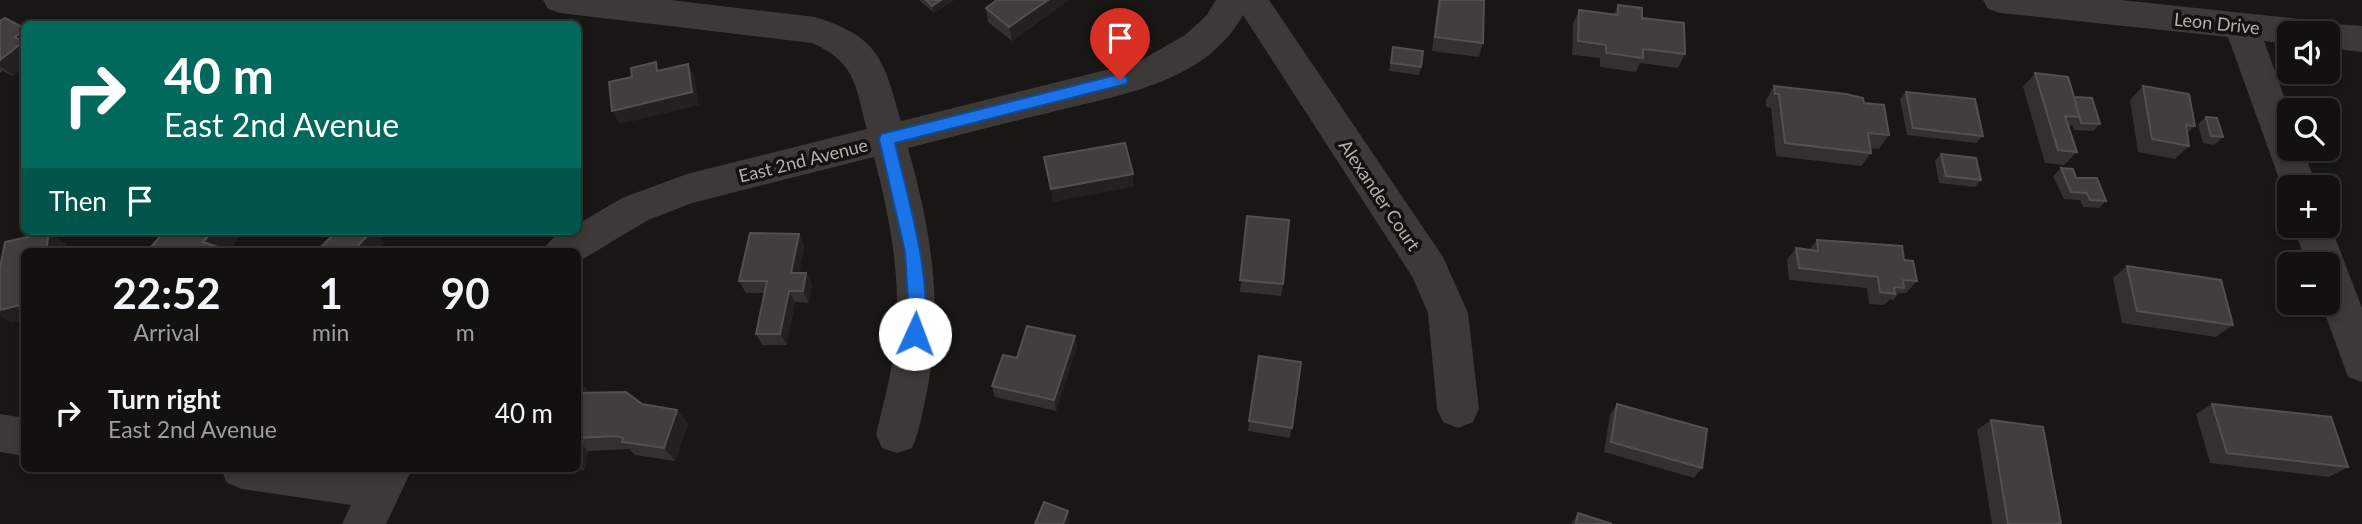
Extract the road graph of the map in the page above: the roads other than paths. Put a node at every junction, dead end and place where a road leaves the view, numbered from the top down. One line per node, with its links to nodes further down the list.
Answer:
1 (560, 0): 9 (street)
2 (1233, 0): 9 (street, East 2nd Avenue)
3 (1251, 0): 14 (street, Alexander Court)
4 (2000, 0): 5 (street, Leon Drive)
5 (2241, 26): 6 (street, Leon Drive); 10 (street)
6 (2277, 30)
7 (2340, 36): 8 (street)
8 (2362, 39)
9 (887, 139): 11 (street, East 2nd Avenue); 16 (street)
10 (2295, 175)
11 (568, 248)
12 (2340, 302): 13 (street)
13 (2362, 364)
14 (1458, 409)
15 (0, 433): 17 (street)
16 (897, 434)
17 (21, 436)
18 (258, 472): 19 (street)
19 (379, 494)

